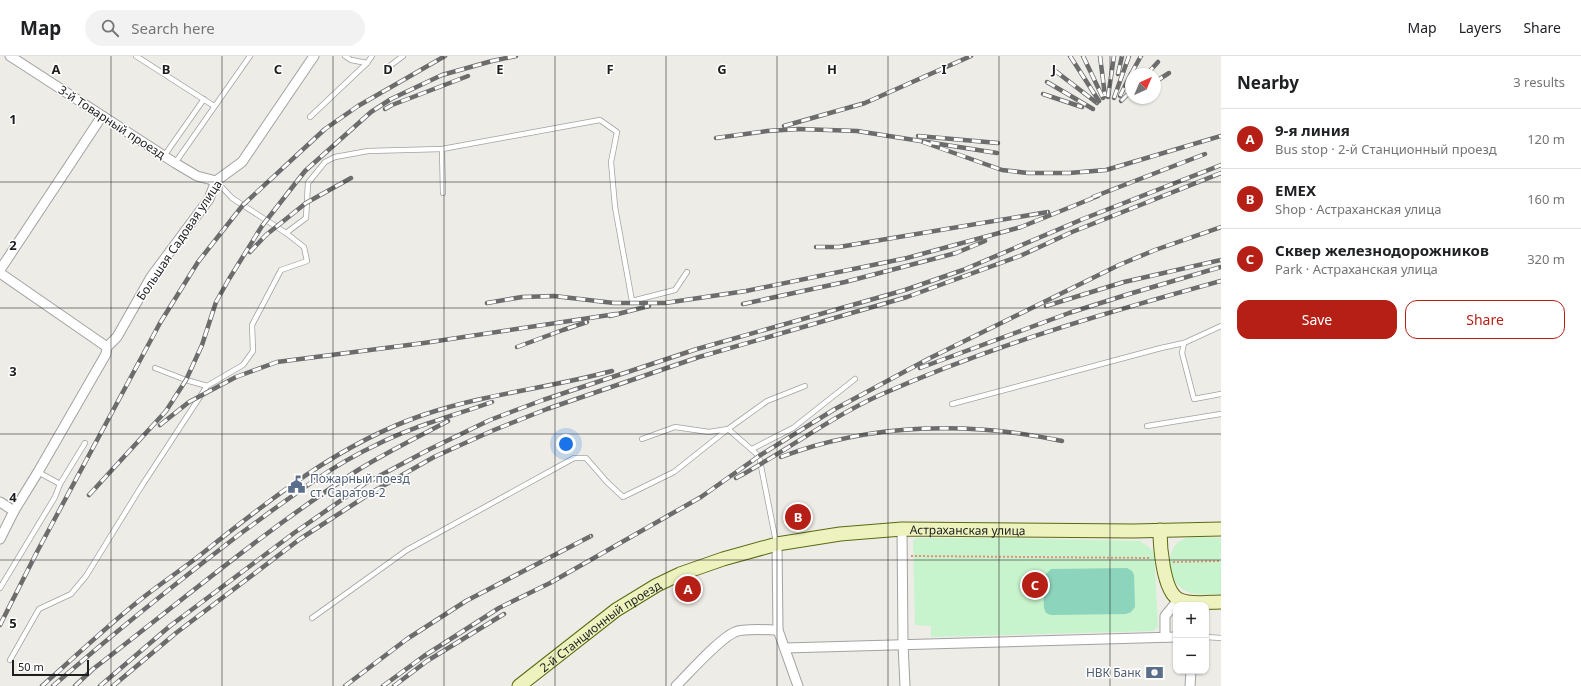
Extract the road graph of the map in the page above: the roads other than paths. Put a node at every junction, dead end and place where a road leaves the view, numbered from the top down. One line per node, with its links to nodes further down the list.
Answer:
1 (10, 56): 12 (street, 3-й Товарный проезд)
2 (136, 56): 10 (lane)
3 (250, 56): 11 (lane)
4 (345, 56): 8 (lane)
5 (372, 56): 8 (lane)
6 (403, 56): 9 (lane)
7 (311, 57): 17 (street, Большая Садовая улица)
8 (367, 64): 13 (lane)
9 (387, 68)
10 (204, 99): 11 (lane); 15 (lane)
11 (214, 106): 16 (lane)
12 (102, 116): 15 (street, 3-й Товарный проезд); 20 (street)
13 (310, 117)
14 (442, 149): 18 (lane); 19 (lane); 21 (lane)
15 (164, 156): 16 (street, 3-й Товарный проезд)
16 (175, 163): 17 (street, 3-й Товарный проезд)
17 (216, 181): 19 (lane); 24 (street, Большая Садовая улица)
18 (443, 193)
19 (286, 233): 27 (lane)
20 (0, 271): 24 (street)
21 (686, 272)
22 (1221, 326): 23 (lane)
23 (1184, 343): 29 (lane); 30 (lane)
24 (107, 347): 37 (street, Большая Садовая улица)
25 (155, 368): 27 (lane)
26 (855, 379): 36 (lane)
27 (207, 386): 57 (lane)
28 (805, 386): 33 (lane)
29 (1221, 394)
30 (952, 404)
31 (1221, 414): 32 (lane)
32 (1147, 426)
33 (728, 429): 34 (lane); 36 (lane); 49 (lane)
34 (642, 439)
35 (84, 443): 38 (lane)
36 (752, 449): 45 (lane)
37 (38, 472): 38 (lane); 40 (street, Большая Садовая улица)
38 (60, 484): 46 (lane)
39 (0, 502): 40 (street)
40 (14, 511): 44 (street, Большая Садовая улица)
41 (902, 529): 43 (main road, Астраханская улица); 45 (main road, Астраханская улица); 55 (street)
42 (1221, 529): 43 (main road, Астраханская улица)
43 (1160, 530): 47 (main road)
44 (0, 539)
45 (777, 544): 50 (street); 59 (main road, 2-й Станционный проезд)
46 (0, 588)
47 (1178, 600): 48 (main road); 51 (street)
48 (1221, 602)
49 (312, 618)
50 (778, 630): 56 (street); 60 (street)
51 (1165, 637): 52 (street); 55 (street)
52 (1173, 637)
53 (1209, 637): 54 (lane)
54 (1221, 638)
55 (903, 644): 56 (street); 62 (street)
56 (785, 648): 61 (street)
57 (10, 660)
58 (1191, 674): 63 (street)
59 (519, 686)
60 (676, 686)
61 (798, 686)
62 (905, 686)
63 (1190, 686)

